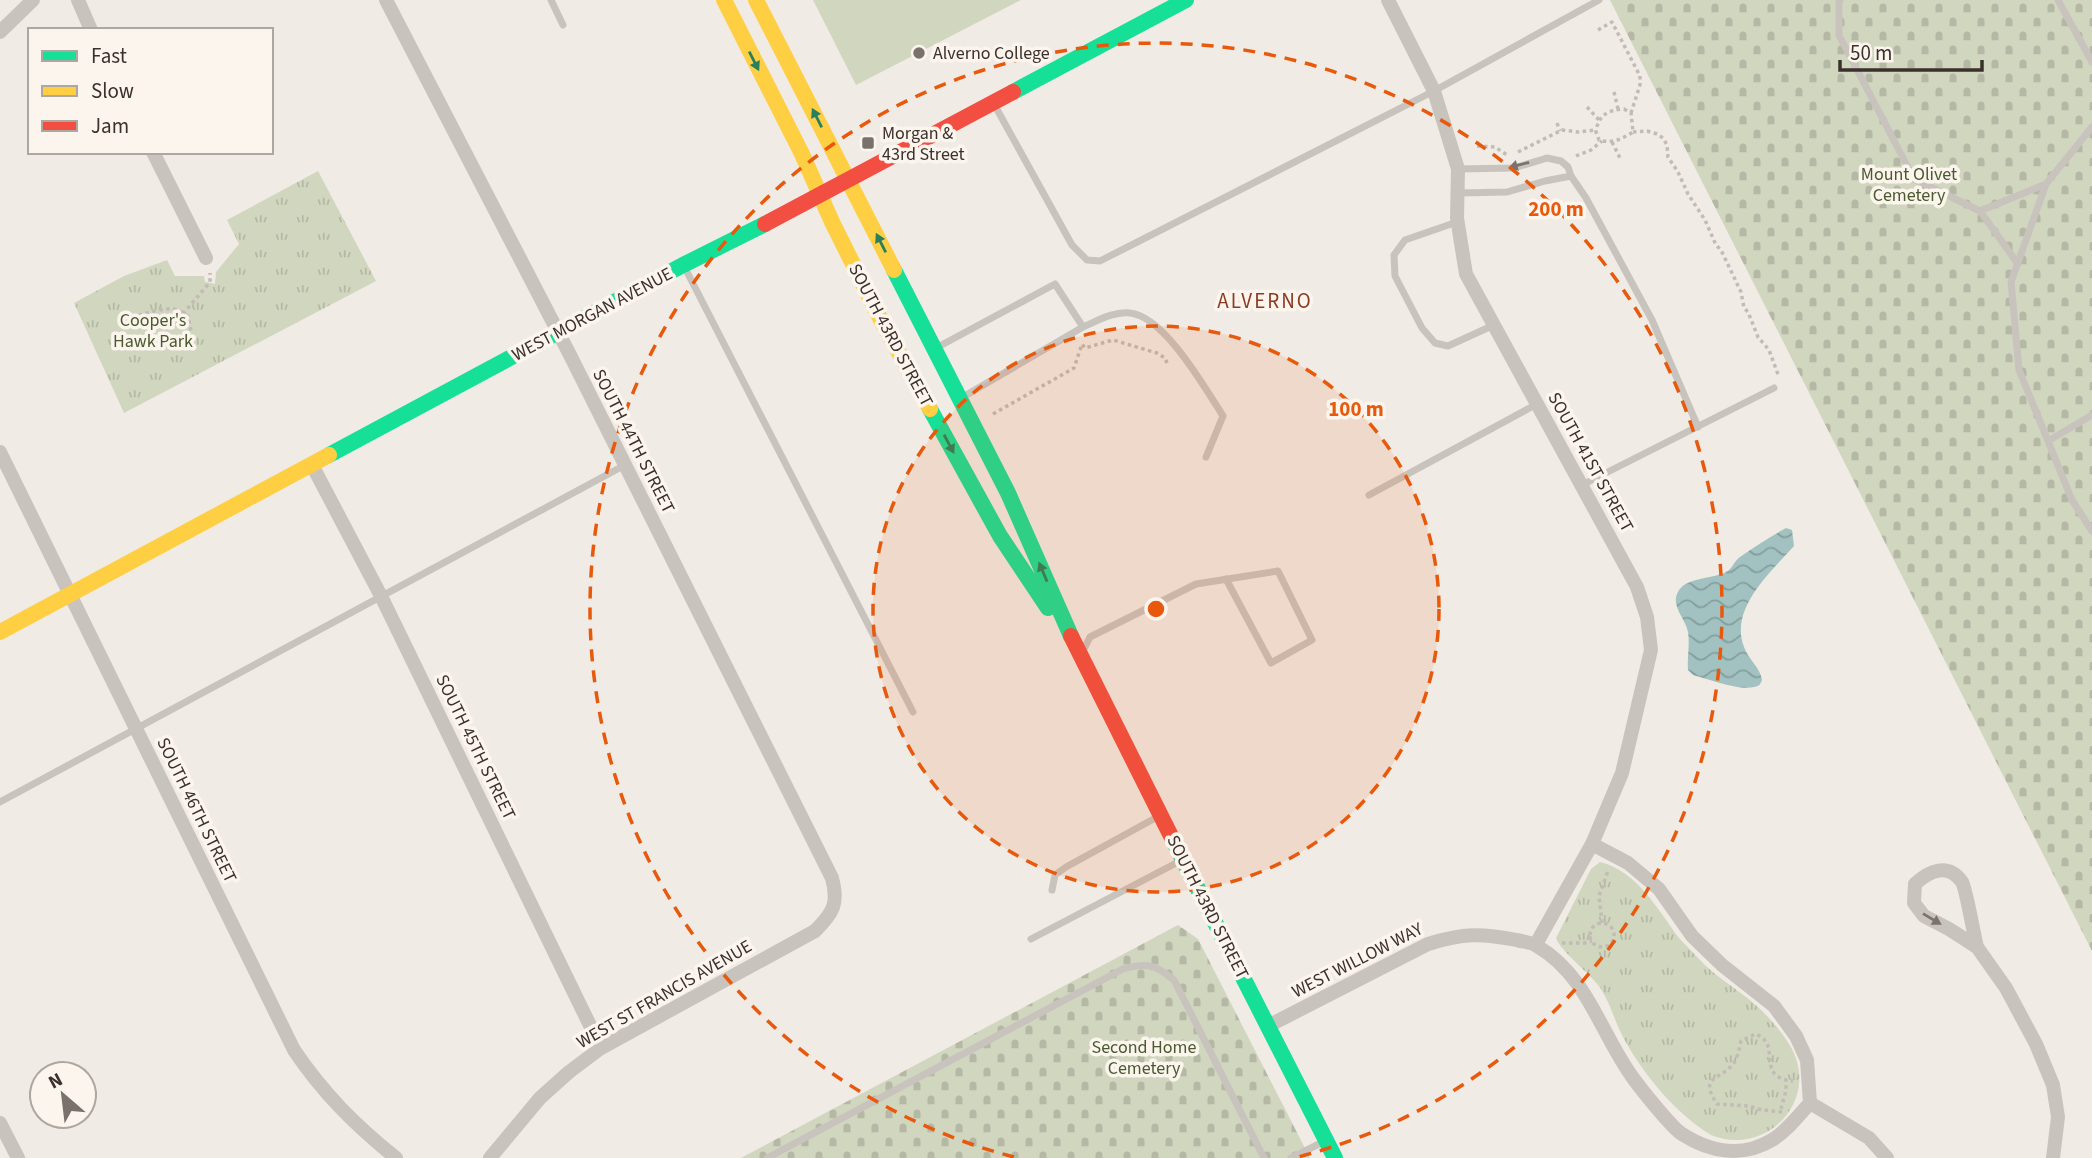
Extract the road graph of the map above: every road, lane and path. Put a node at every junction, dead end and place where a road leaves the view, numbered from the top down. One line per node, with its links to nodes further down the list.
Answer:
1 (33, 0): 15 (street)
2 (78, 0): 13 (street)
3 (386, 0): 55 (street, SOUTH 44TH STREET)
4 (551, 0): 12 (lane)
5 (724, 0): 42 (main road, SOUTH 43RD STREET, one-way to 42)
6 (756, 0): 39 (main road, SOUTH 43RD STREET, one-way to 6)
7 (1186, 0): 19 (main road, WEST MORGAN AVENUE)
8 (1388, 0): 17 (street, SOUTH 41ST STREET)
9 (1600, 0): 17 (lane)
10 (1840, 0): 43 (lane)
11 (2058, 0): 16 (lane)
12 (564, 25)
13 (90, 28)
14 (1598, 30): 22 (path)
15 (0, 32)
16 (2092, 62)
17 (1434, 92): 19 (lane); 37 (street, SOUTH 41ST STREET)
18 (1614, 92): 21 (path)
19 (993, 102): 39 (main road, WEST MORGAN AVENUE)
20 (1587, 107): 23 (path)
21 (1618, 109): 22 (path); 23 (path)
22 (1631, 113): 28 (path)
23 (1599, 120): 26 (path)
24 (1557, 123): 27 (path)
25 (2092, 127): 40 (lane)
26 (1596, 130): 27 (path); 30 (path)
27 (1560, 131): 32 (path)
28 (1633, 132): 31 (path); 58 (path)
29 (1528, 138): 32 (path)
30 (1602, 141): 31 (path); 35 (path)
31 (1612, 142): 36 (path)
32 (1531, 144): 33 (path)
33 (1477, 146)
34 (154, 154): 45 (street)
35 (1561, 160): 37 (lane, one-way to 37); 38 (lane)
36 (1621, 160)
37 (1458, 169): 41 (street, SOUTH 41ST STREET)
38 (1571, 176): 41 (lane); 63 (lane)
39 (849, 179): 42 (main road, WEST MORGAN AVENUE); 49 (main road, SOUTH 43RD STREET, one-way to 39)
40 (2046, 184): 43 (lane); 46 (lane)
41 (1458, 193): 44 (street, SOUTH 41ST STREET)
42 (820, 195): 47 (main road, WEST MORGAN AVENUE); 49 (main road, SOUTH 43RD STREET)
43 (1980, 211): 46 (lane)
44 (1458, 222): 52 (street, SOUTH 41ST STREET); 52 (lane)
45 (206, 258)
46 (2018, 264): 64 (lane)
47 (683, 265): 55 (main road, WEST MORGAN AVENUE); 77 (lane)
48 (211, 282): 50 (path)
49 (897, 311): 56 (main road, SOUTH 43RD STREET); 76 (main road, SOUTH 43RD STREET, one-way to 76)
50 (183, 314): 51 (path); 54 (path)
51 (130, 323)
52 (1494, 325): 60 (street, SOUTH 41ST STREET)
53 (1083, 327): 56 (lane); 59 (lane); 65 (lane)
54 (191, 331)
55 (558, 333): 67 (street, SOUTH 44TH STREET); 68 (main road, WEST MORGAN AVENUE)
56 (935, 348): 59 (main road, SOUTH 43RD STREET)
57 (1167, 363): 61 (path)
58 (1774, 388): 63 (lane)
59 (960, 399): 76 (main road, SOUTH 43RD STREET, one-way to 59)
60 (1537, 404): 69 (street, SOUTH 41ST STREET); 70 (lane)
61 (993, 414)
62 (2092, 415): 64 (lane)
63 (1698, 426): 69 (lane)
64 (2048, 441): 71 (lane)
65 (1206, 457)
66 (1, 458): 73 (street, SOUTH 46TH STREET)
67 (625, 464): 74 (lane); 85 (street, SOUTH 44TH STREET)
68 (312, 465): 73 (main road, WEST MORGAN AVENUE); 74 (street, SOUTH 45TH STREET)
69 (1582, 485): 81 (street, SOUTH 41ST STREET)
70 (1369, 495)
71 (2092, 531)
72 (1226, 579): 72 (lane); 76 (lane)
73 (69, 595): 75 (main road, WEST MORGAN AVENUE); 78 (street, SOUTH 46TH STREET)
74 (381, 596): 78 (lane); 91 (street, SOUTH 45TH STREET)
75 (0, 632)
76 (1080, 657): 80 (main road, SOUTH 43RD STREET)
77 (913, 712)
78 (136, 729): 79 (lane); 100 (street, SOUTH 46TH STREET)
79 (0, 802)
80 (1161, 816): 83 (main road, SOUTH 43RD STREET); 84 (lane)
81 (1592, 844): 82 (street); 88 (street, SOUTH 41ST STREET)
82 (1615, 856): 86 (path); 93 (street)
83 (1183, 859): 87 (lane); 90 (main road, SOUTH 43RD STREET)
84 (1052, 890)
85 (835, 904): 91 (street, WEST ST FRANCIS AVENUE)
86 (1602, 923): 86 (path)
87 (1031, 939)
88 (1536, 944): 90 (street, WEST WILLOW WAY); 96 (street, WEST WILLOW WAY)
89 (1977, 947): 89 (street, one-way to 89); 107 (street)
90 (1268, 1026): 98 (main road, SOUTH 43RD STREET)
91 (601, 1048): 101 (street, WEST ST FRANCIS AVENUE)
92 (1786, 1080): 93 (path); 95 (path); 95 (path)
93 (1809, 1080): 94 (street)
94 (1810, 1103): 96 (street, WEST WILLOW WAY); 106 (street)
95 (1781, 1111): 96 (path)
96 (1796, 1119)
97 (0, 1123): 99 (street)
98 (1326, 1141): 104 (lane); 105 (main road, SOUTH 43RD STREET)
99 (18, 1158)
100 (396, 1158)
101 (490, 1158)
102 (767, 1158): 103 (lane)
103 (1264, 1158)
104 (1292, 1158)
105 (1335, 1158)
106 (1887, 1158)
107 (2053, 1158)

